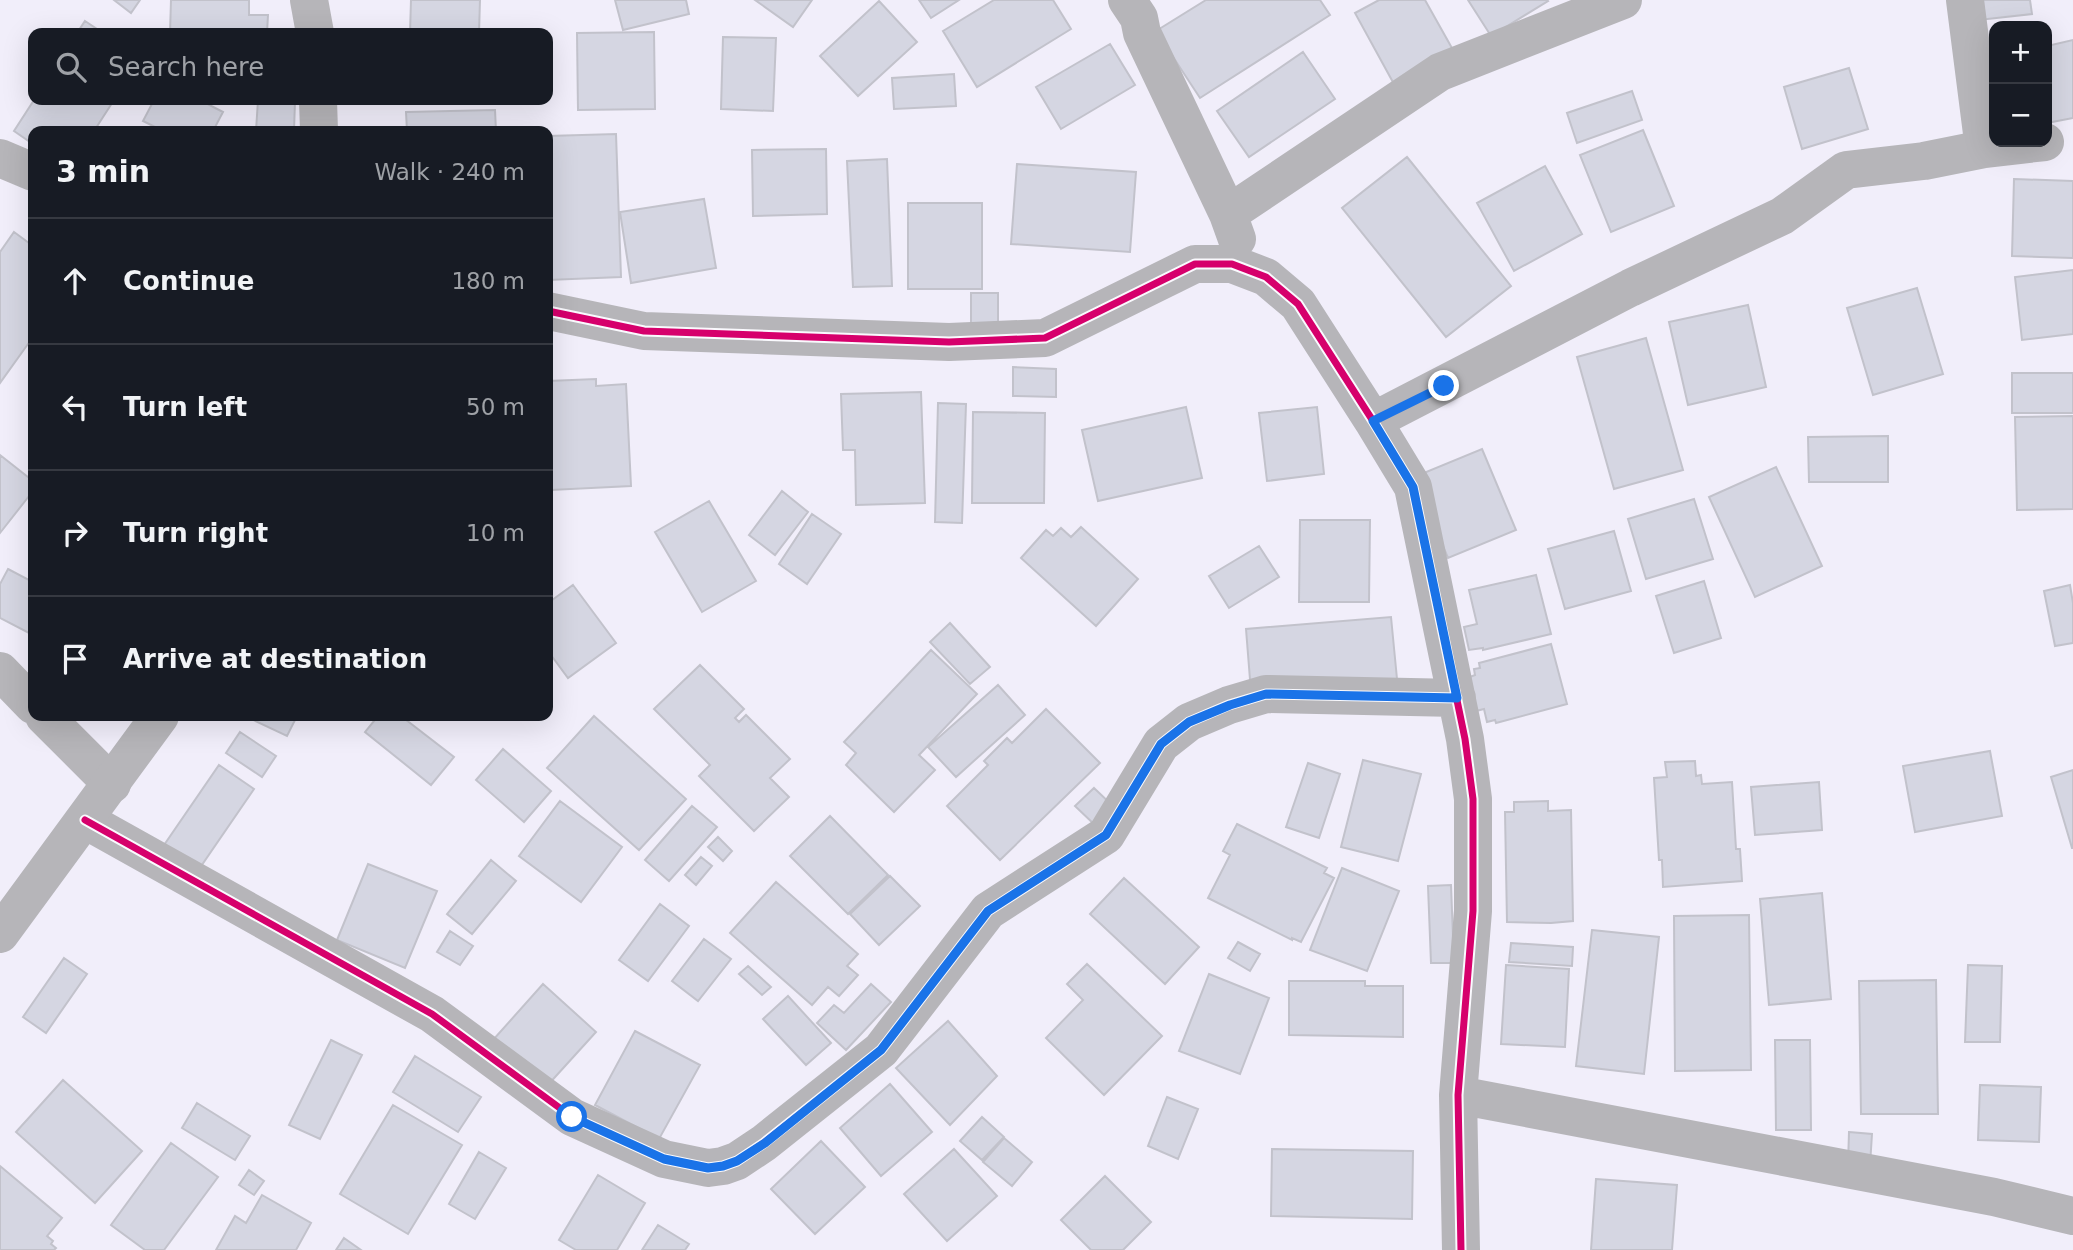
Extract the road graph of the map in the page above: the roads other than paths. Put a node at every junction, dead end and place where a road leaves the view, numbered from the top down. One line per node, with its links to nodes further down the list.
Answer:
1 (309, 0): 5 (street)
2 (1127, 0): 14 (street)
3 (1623, 0): 14 (street)
4 (1965, 0): 11 (street)
5 (314, 28)
6 (318, 105): 7 (street)
7 (319, 126)
8 (2073, 138): 9 (street)
9 (2052, 141)
10 (2002, 147): 11 (street)
11 (1984, 149): 17 (street)
12 (0, 158): 13 (street)
13 (28, 170)
14 (1228, 214): 15 (street)
15 (1249, 271): 16 (street); 17 (street)
16 (553, 312)
17 (1373, 421): 19 (street)
18 (0, 671): 20 (street)
19 (1457, 698): 24 (street); 26 (street)
20 (28, 700)
21 (49, 721): 23 (street)
22 (157, 721): 23 (street)
23 (112, 785): 24 (street)
24 (85, 820): 25 (street)
25 (0, 934)
26 (1458, 1095): 27 (street); 28 (street)
27 (2073, 1216)
28 (1461, 1250)

